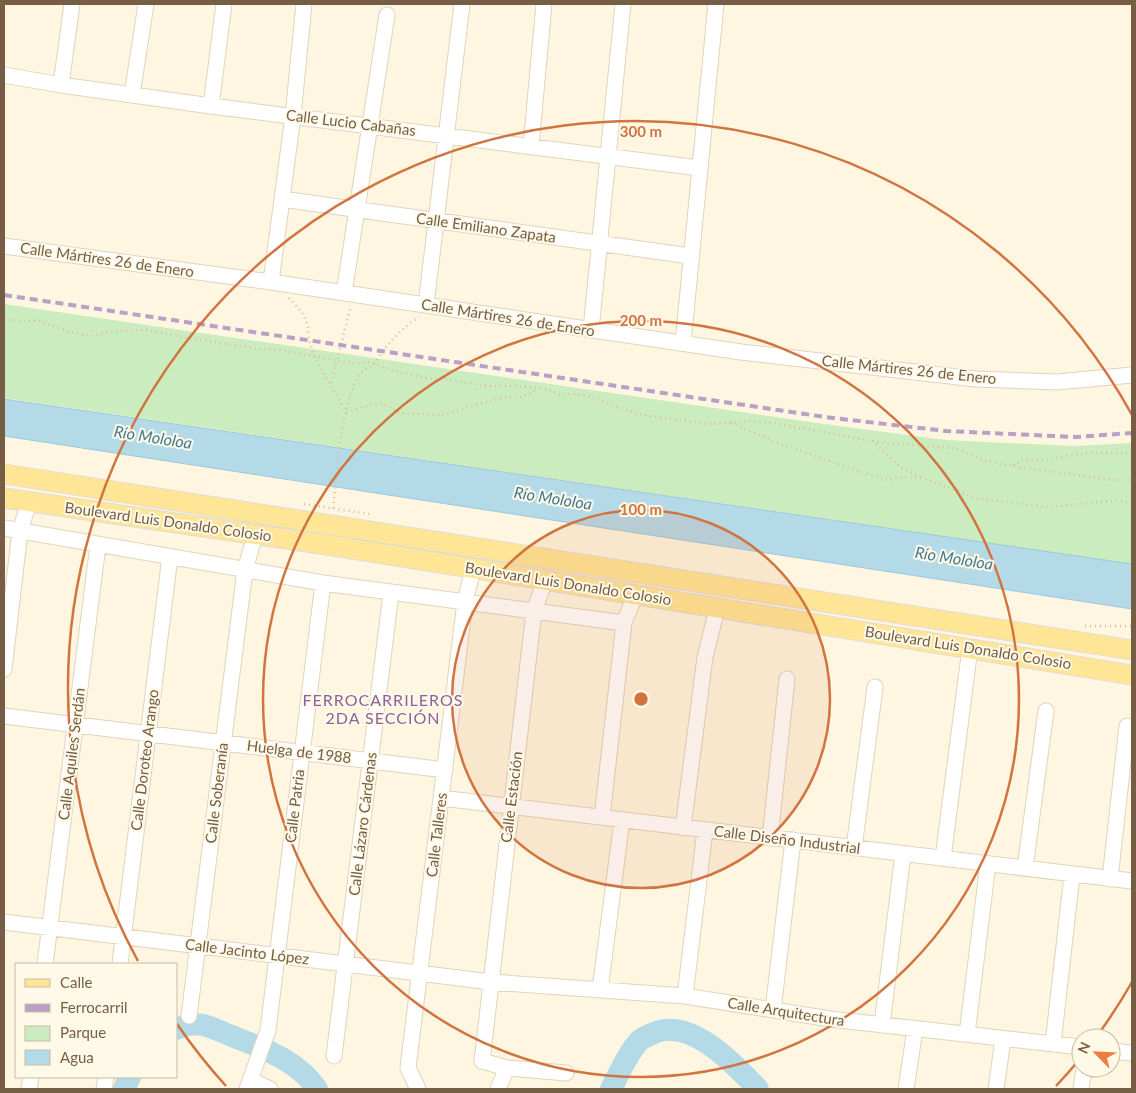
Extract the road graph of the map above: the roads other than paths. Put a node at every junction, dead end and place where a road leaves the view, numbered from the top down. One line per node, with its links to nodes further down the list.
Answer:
1 (72, 4): 11 (street)
2 (146, 4): 12 (street)
3 (224, 4): 13 (street)
4 (304, 4): 14 (street)
5 (462, 4): 16 (street)
6 (544, 4): 17 (street)
7 (623, 4): 18 (street)
8 (716, 4): 19 (street)
9 (387, 15): 15 (street)
10 (4, 75): 11 (street, Calle Lucio Cabañas)
11 (61, 86): 12 (street, Calle Lucio Cabañas)
12 (132, 95): 13 (street, Calle Lucio Cabañas)
13 (211, 106): 14 (street, Calle Lucio Cabañas)
14 (293, 116): 15 (street, Calle Lucio Cabañas); 20 (street)
15 (370, 125): 16 (street, Calle Lucio Cabañas); 21 (street)
16 (447, 135): 17 (street, Calle Lucio Cabañas); 22 (street)
17 (531, 146): 18 (street, Calle Lucio Cabañas)
18 (608, 156): 19 (street, Calle Lucio Cabañas); 23 (street)
19 (699, 168): 25 (street)
20 (282, 199): 21 (street, Calle Emiliano Zapata); 26 (street)
21 (357, 209): 22 (street, Calle Emiliano Zapata); 27 (street)
22 (436, 221): 23 (street, Calle Emiliano Zapata); 28 (street)
23 (600, 243): 25 (street, Calle Emiliano Zapata); 29 (street)
24 (4, 246): 26 (street, Calle Mártires 26 de Enero)
25 (690, 256): 30 (street)
26 (271, 282): 27 (street, Calle Mártires 26 de Enero)
27 (344, 293): 28 (street, Calle Mártires 26 de Enero)
28 (426, 305): 29 (street, Calle Mártires 26 de Enero)
29 (592, 330): 30 (street, Calle Mártires 26 de Enero)
30 (683, 343): 31 (street, Calle Mártires 26 de Enero)
31 (1132, 375)
32 (4, 474): 36 (main road, Boulevard Luis Donaldo Colosio)
33 (4, 498): 34 (main road, Boulevard Luis Donaldo Colosio)
34 (29, 502): 37 (street); 38 (main road, Boulevard Luis Donaldo Colosio)
35 (4, 528): 37 (street, Boulevard Luis Donaldo Colosio)
36 (365, 529): 40 (main road); 53 (main road, Boulevard Luis Donaldo Colosio)
37 (20, 531): 39 (street, Boulevard Luis Donaldo Colosio); 54 (street)
38 (255, 535): 40 (main road, Boulevard Luis Donaldo Colosio); 43 (street, Calle Soberanía)
39 (98, 545): 41 (street, Boulevard Luis Donaldo Colosio); 60 (street, Calle Aquiles Serdán)
40 (362, 551): 42 (main road, Boulevard Luis Donaldo Colosio)
41 (170, 556): 43 (street, Boulevard Luis Donaldo Colosio); 62 (street, Calle Doroteo Arango)
42 (474, 569): 44 (main road, Boulevard Luis Donaldo Colosio); 48 (street, Calle Talleres)
43 (245, 570): 45 (street, Boulevard Luis Donaldo Colosio); 63 (street, Calle Soberanía)
44 (545, 581): 47 (main road, Boulevard Luis Donaldo Colosio); 50 (street, Calle Estación)
45 (323, 583): 46 (street, Boulevard Luis Donaldo Colosio); 64 (street, Calle Patria)
46 (391, 593): 48 (street, Boulevard Luis Donaldo Colosio); 65 (street, Calle Lázaro Cárdenas)
47 (635, 595): 49 (main road, Boulevard Luis Donaldo Colosio); 51 (street)
48 (465, 602): 50 (street, Boulevard Luis Donaldo Colosio); 66 (street, Calle Talleres)
49 (717, 609): 52 (main road, Boulevard Luis Donaldo Colosio); 71 (street)
50 (534, 611): 51 (street, Boulevard Luis Donaldo Colosio); 68 (street, Calle Estación)
51 (624, 623): 69 (street)
52 (970, 648): 55 (main road, Boulevard Luis Donaldo Colosio); 77 (street)
53 (1132, 650)
54 (4, 669)
55 (1132, 675)
56 (788, 680): 73 (street)
57 (875, 687): 75 (street)
58 (1046, 710): 79 (street)
59 (4, 716): 60 (street, Huelga de 1988)
60 (76, 725): 62 (street, Huelga de 1988); 84 (street, Calle Aquiles Serdán)
61 (1127, 726): 81 (street)
62 (148, 733): 63 (street, Huelga de 1988); 85 (street, Calle Doroteo Arango)
63 (223, 743): 64 (street, Huelga de 1988); 86 (street, Calle Soberanía)
64 (302, 752): 65 (street, Huelga de 1988); 87 (street, Calle Patria)
65 (371, 761): 66 (street, Huelga de 1988); 90 (street, Calle Lázaro Cárdenas)
66 (445, 770): 67 (street, Calle Talleres)
67 (441, 798): 68 (street, Calle Diseño Industrial); 91 (street, Calle Talleres)
68 (511, 806): 69 (street, Calle Diseño Industrial); 92 (street, Calle Estación)
69 (602, 817): 70 (street, Calle Diseño Industrial)
70 (622, 820): 71 (street, Calle Diseño Industrial); 93 (street)
71 (684, 828): 72 (street, Calle Diseño Industrial)
72 (705, 830): 73 (street, Calle Diseño Industrial); 94 (street)
73 (770, 838): 74 (street, Calle Diseño Industrial)
74 (793, 840): 75 (street, Calle Diseño Industrial); 95 (street)
75 (854, 848): 76 (street, Calle Diseño Industrial)
76 (904, 854): 77 (street, Calle Diseño Industrial); 97 (street)
77 (943, 858): 78 (street, Calle Diseño Industrial)
78 (988, 864): 79 (street, Calle Diseño Industrial); 99 (street)
79 (1026, 868): 80 (street, Calle Diseño Industrial)
80 (1072, 875): 81 (street, Calle Diseño Industrial); 101 (street)
81 (1110, 878): 82 (street, Calle Diseño Industrial)
82 (1132, 881)
83 (4, 922): 84 (street, Calle Jacinto López)
84 (50, 928): 85 (street, Calle Jacinto López); 88 (street, Calle Aquiles Serdán)
85 (123, 937): 86 (street, Calle Jacinto López); 89 (street, Calle Doroteo Arango)
86 (198, 946): 87 (street, Calle Jacinto López); 96 (street, Calle Soberanía)
87 (277, 956): 90 (street, Calle Jacinto López); 106 (street, Calle Patria)
88 (45, 963)
89 (120, 963)
90 (345, 964): 91 (street, Calle Jacinto López); 103 (street, Calle Lázaro Cárdenas)
91 (420, 974): 92 (street, Calle Jacinto López); 108 (street, Calle Talleres)
92 (491, 982): 93 (street, Calle Arquitectura); 104 (street, Calle Estación)
93 (600, 990): 94 (street, Calle Arquitectura)
94 (685, 996): 95 (street, Calle Arquitectura)
95 (772, 1010): 97 (street, Calle Arquitectura)
96 (189, 1016)
97 (882, 1025): 98 (street, Calle Arquitectura)
98 (915, 1028): 99 (street, Calle Arquitectura); 110 (street)
99 (967, 1034): 100 (street, Calle Arquitectura)
100 (1003, 1039): 101 (street, Calle Arquitectura); 111 (street)
101 (1053, 1044): 102 (street, Calle Arquitectura)
102 (1071, 1047)
103 (334, 1056)
104 (507, 1068): 105 (street); 109 (street)
105 (566, 1073)
106 (250, 1081): 107 (street)
107 (270, 1089)
108 (418, 1089)
109 (498, 1089)
110 (906, 1089)
111 (996, 1089)

